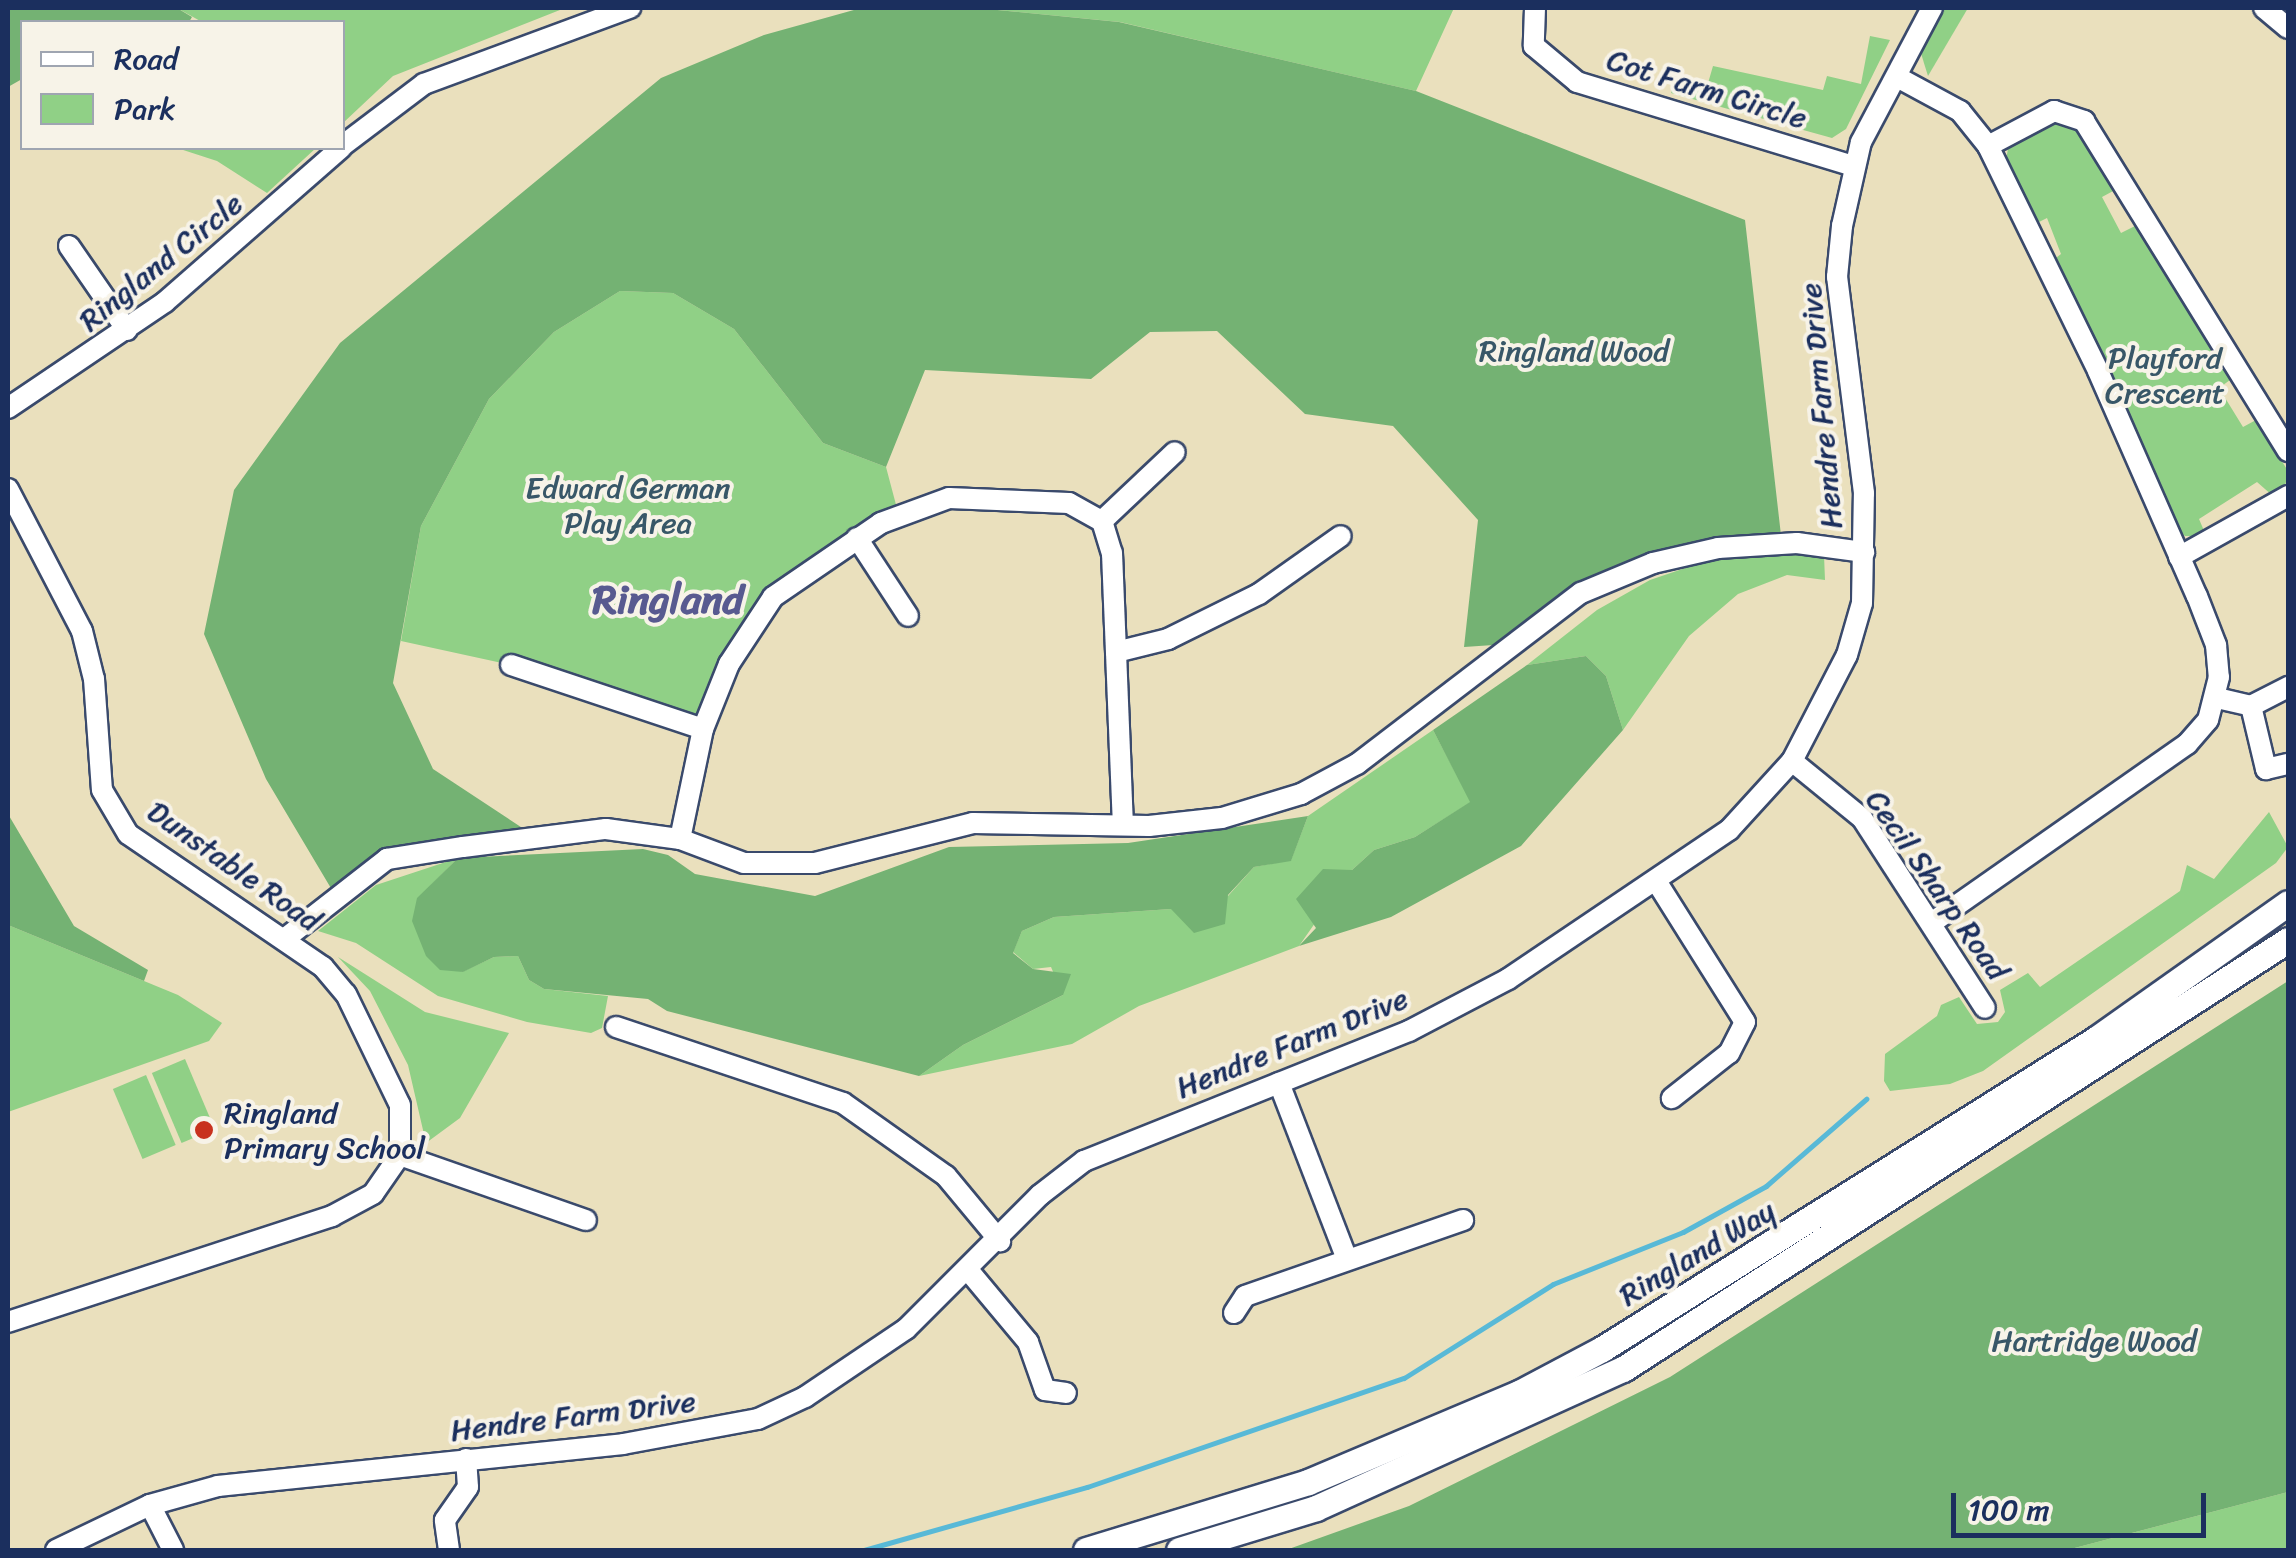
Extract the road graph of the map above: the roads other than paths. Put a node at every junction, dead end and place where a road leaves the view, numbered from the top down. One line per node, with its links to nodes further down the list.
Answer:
1 (630, 8): 5 (street, Ringland Circle)
2 (1535, 8): 8 (street, Cot Farm Circle)
3 (1932, 8): 4 (street, Hendre Farm Drive)
4 (1897, 77): 6 (street); 8 (street, Hendre Farm Drive)
5 (345, 145)
6 (1988, 146): 12 (street); 20 (street)
7 (339, 150): 10 (street, Ringland Circle)
8 (1853, 166): 19 (street, Hendre Farm Drive)
9 (68, 246): 10 (street)
10 (128, 330): 11 (street, Ringland Circle)
11 (8, 408)
12 (2288, 450)
13 (1175, 452): 16 (street)
14 (8, 489): 35 (street, Dunstable Road)
15 (2288, 496): 20 (street)
16 (1102, 521): 18 (street); 22 (street)
17 (1341, 536): 22 (street)
18 (857, 538): 21 (street); 27 (street)
19 (1864, 552): 28 (street, Hendre Farm Drive); 30 (street)
20 (2179, 556): 25 (street)
21 (908, 616)
22 (1116, 652): 30 (street)
23 (511, 664): 27 (street)
24 (2288, 687): 26 (street)
25 (2217, 698): 26 (street); 34 (street)
26 (2251, 706): 29 (street)
27 (703, 729): 31 (street)
28 (1792, 761): 32 (street, Hendre Farm Drive); 34 (street, Cecil Sharp Road)
29 (2288, 764)
30 (1123, 825): 31 (street)
31 (680, 839): 35 (street)
32 (1658, 884): 39 (street, Hendre Farm Drive); 40 (street)
33 (2288, 903): 55 (main road, Ringland Way)
34 (1931, 922): 37 (street, Cecil Sharp Road)
35 (287, 937): 41 (street, Dunstable Road)
36 (2288, 940): 56 (main road, Ringland Way)
37 (1985, 1008)
38 (616, 1027): 44 (street)
39 (1278, 1083): 44 (street, Hendre Farm Drive); 45 (street)
40 (1672, 1098)
41 (400, 1155): 42 (street); 48 (street)
42 (586, 1220)
43 (1462, 1220): 45 (street)
44 (1000, 1241): 46 (street, Hendre Farm Drive)
45 (1346, 1257): 47 (street)
46 (968, 1270): 49 (street); 50 (street, Hendre Farm Drive)
47 (1234, 1312)
48 (8, 1322)
49 (1066, 1393)
50 (466, 1460): 51 (street, Hendre Farm Drive); 54 (street)
51 (150, 1505): 52 (street, Hendre Farm Drive); 53 (street)
52 (56, 1550)
53 (173, 1550)
54 (449, 1550)
55 (1086, 1550)
56 (1178, 1550)

